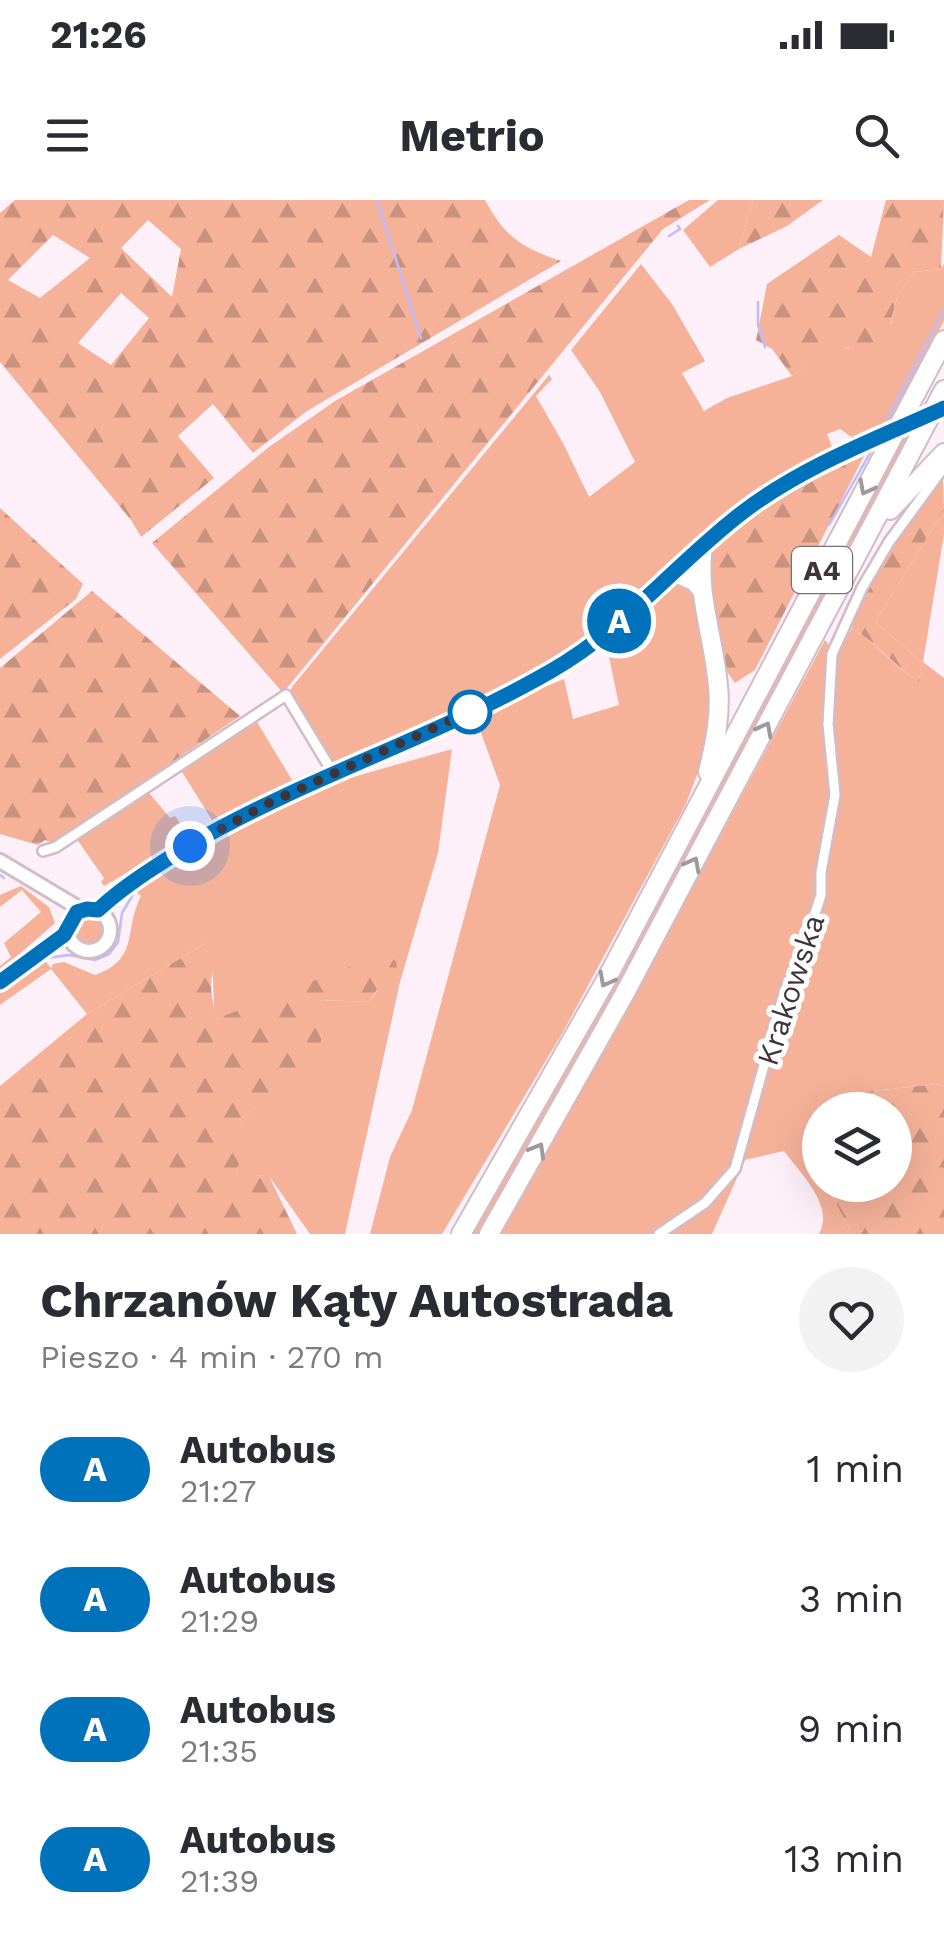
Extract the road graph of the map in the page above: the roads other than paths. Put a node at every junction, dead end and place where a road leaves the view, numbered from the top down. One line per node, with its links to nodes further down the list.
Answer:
1 (944, 340): 11 (highway, A4, one-way to 11)
2 (944, 390): 7 (highway, A4)
3 (944, 408): 6 (main road, bridge)
4 (944, 452): 7 (highway)
5 (944, 467): 25 (street, Krakowska)
6 (703, 545): 8 (main road); 9 (highway)
7 (860, 550): 24 (highway, A4, one-way to 7)
8 (674, 572): 9 (highway); 10 (main road)
9 (700, 588): 11 (highway)
10 (334, 774): 12 (street); 14 (main road)
11 (701, 801): 23 (highway, A4, one-way to 23)
12 (43, 852)
13 (0, 861): 15 (main road)
14 (136, 880): 17 (main road); 18 (main road)
15 (49, 891): 16 (main road); 19 (main road)
16 (82, 910): 17 (main road); 19 (main road)
17 (98, 910): 18 (main road)
18 (110, 923): 20 (main road)
19 (68, 926): 20 (main road); 21 (main road)
20 (75, 946): 21 (main road)
21 (34, 957): 22 (main road)
22 (0, 982)
23 (461, 1234)
24 (489, 1234)
25 (659, 1234)

